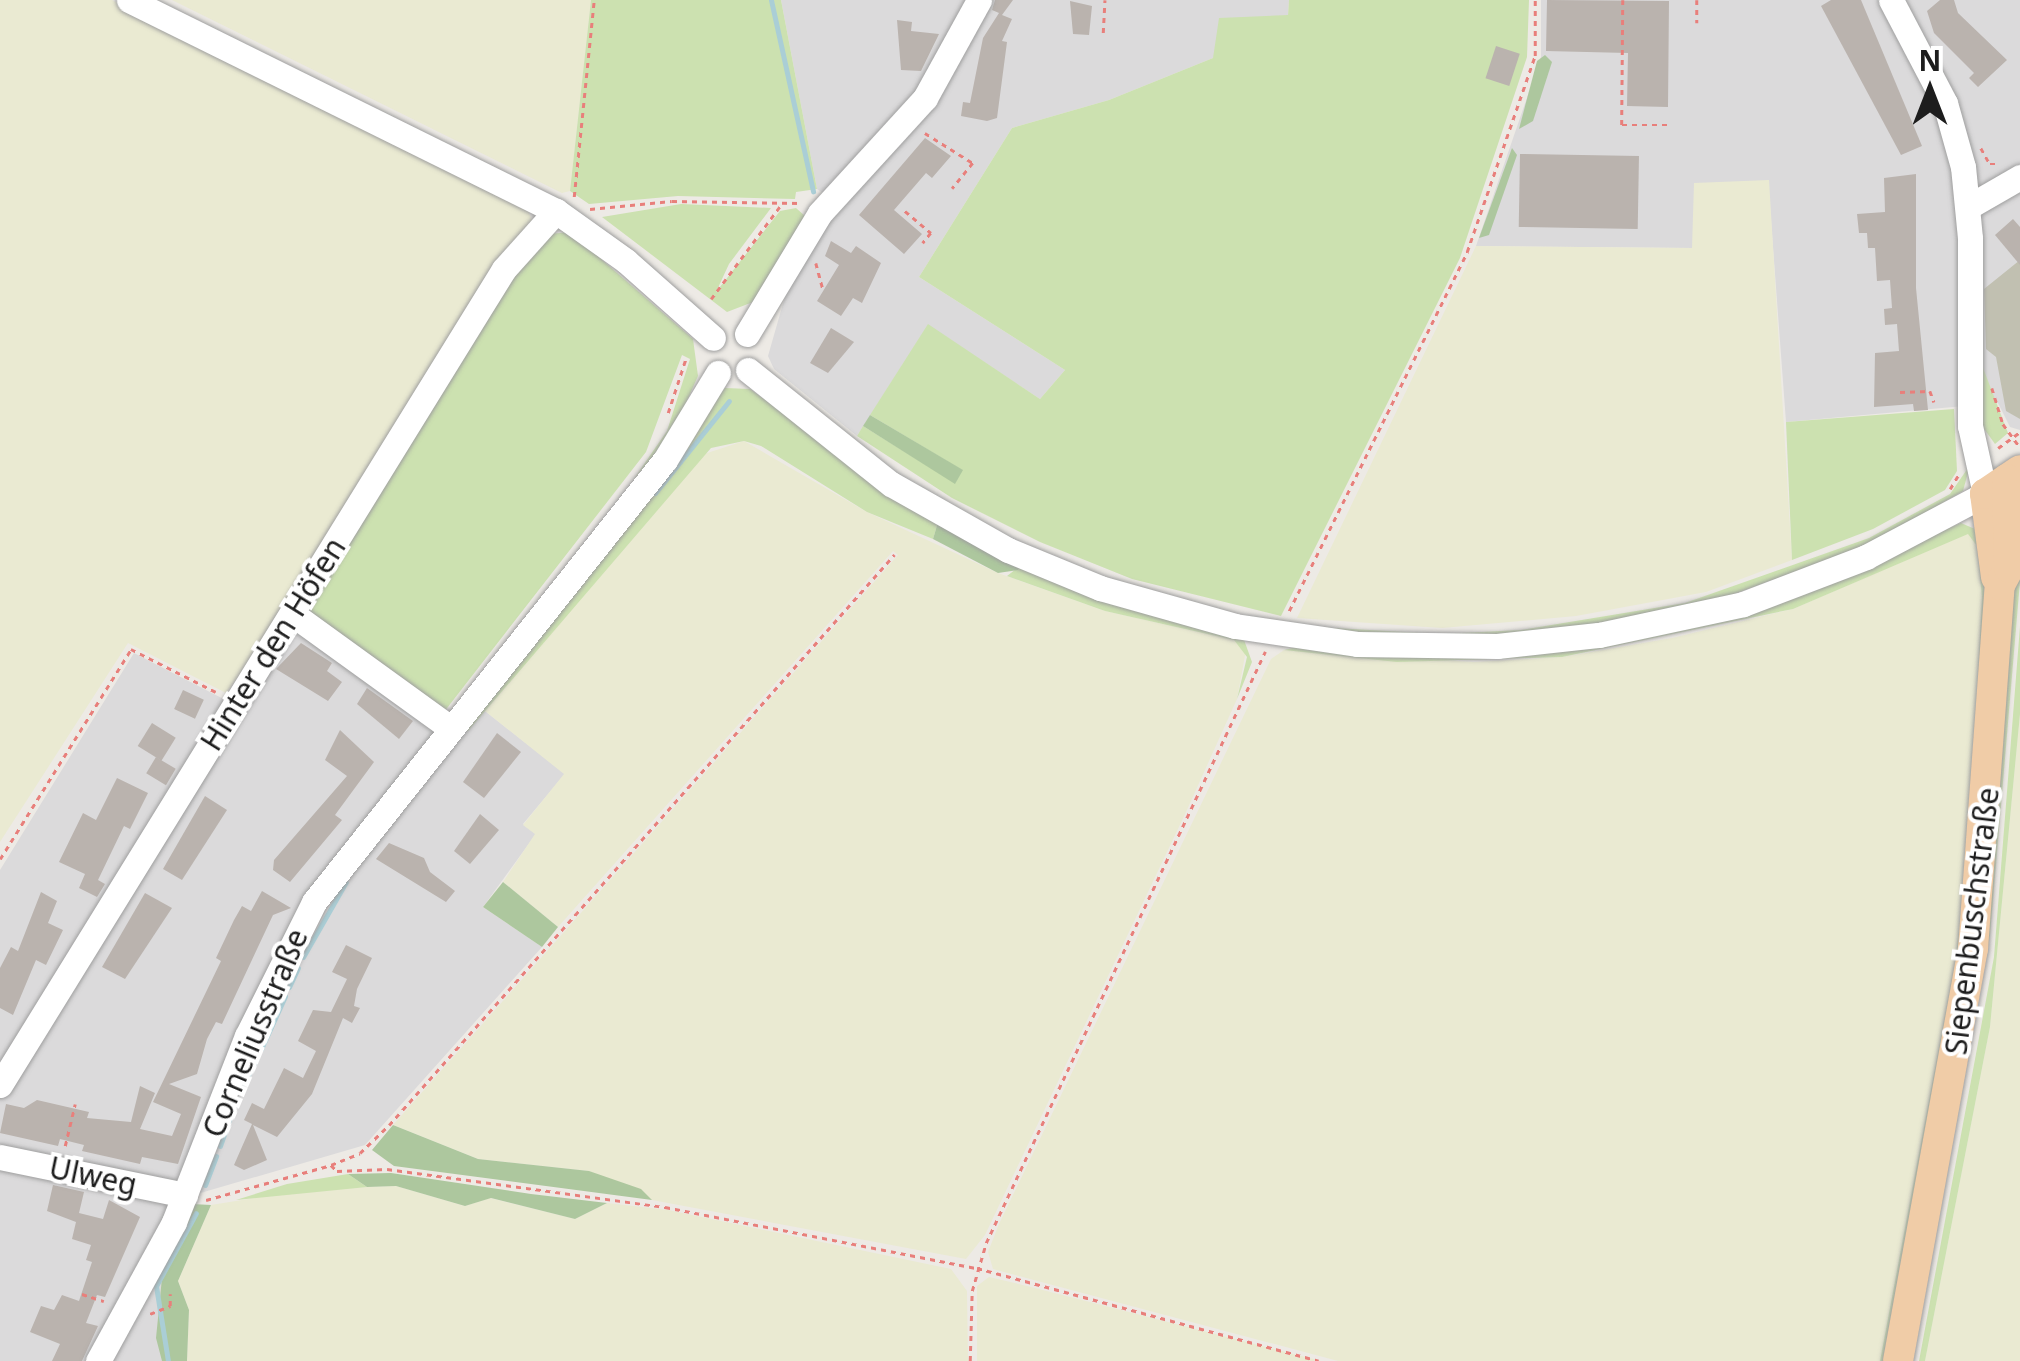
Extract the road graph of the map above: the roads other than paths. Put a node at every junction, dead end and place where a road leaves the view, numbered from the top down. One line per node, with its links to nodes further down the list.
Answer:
1 (130, 0): 6 (street)
2 (979, 0): 7 (street)
3 (1891, 0): 5 (street)
4 (2016, 186): 5 (street)
5 (1968, 207): 11 (street)
6 (567, 211): 8 (street); 12 (street, Hinter den Höfen)
7 (746, 334): 8 (street); 9 (street)
8 (712, 338): 10 (street)
9 (748, 370): 10 (street); 11 (street)
10 (718, 372): 13 (street, Corneliusstraße)
11 (2004, 481): 18 (main road, Siepenbuschstraße)
12 (294, 615): 13 (street); 14 (street, Hinter den Höfen)
13 (448, 727): 16 (street, Corneliusstraße)
14 (0, 1085)
15 (0, 1156): 16 (street, Ulweg)
16 (185, 1195): 17 (street, Corneliusstraße)
17 (98, 1361)
18 (1898, 1361)

